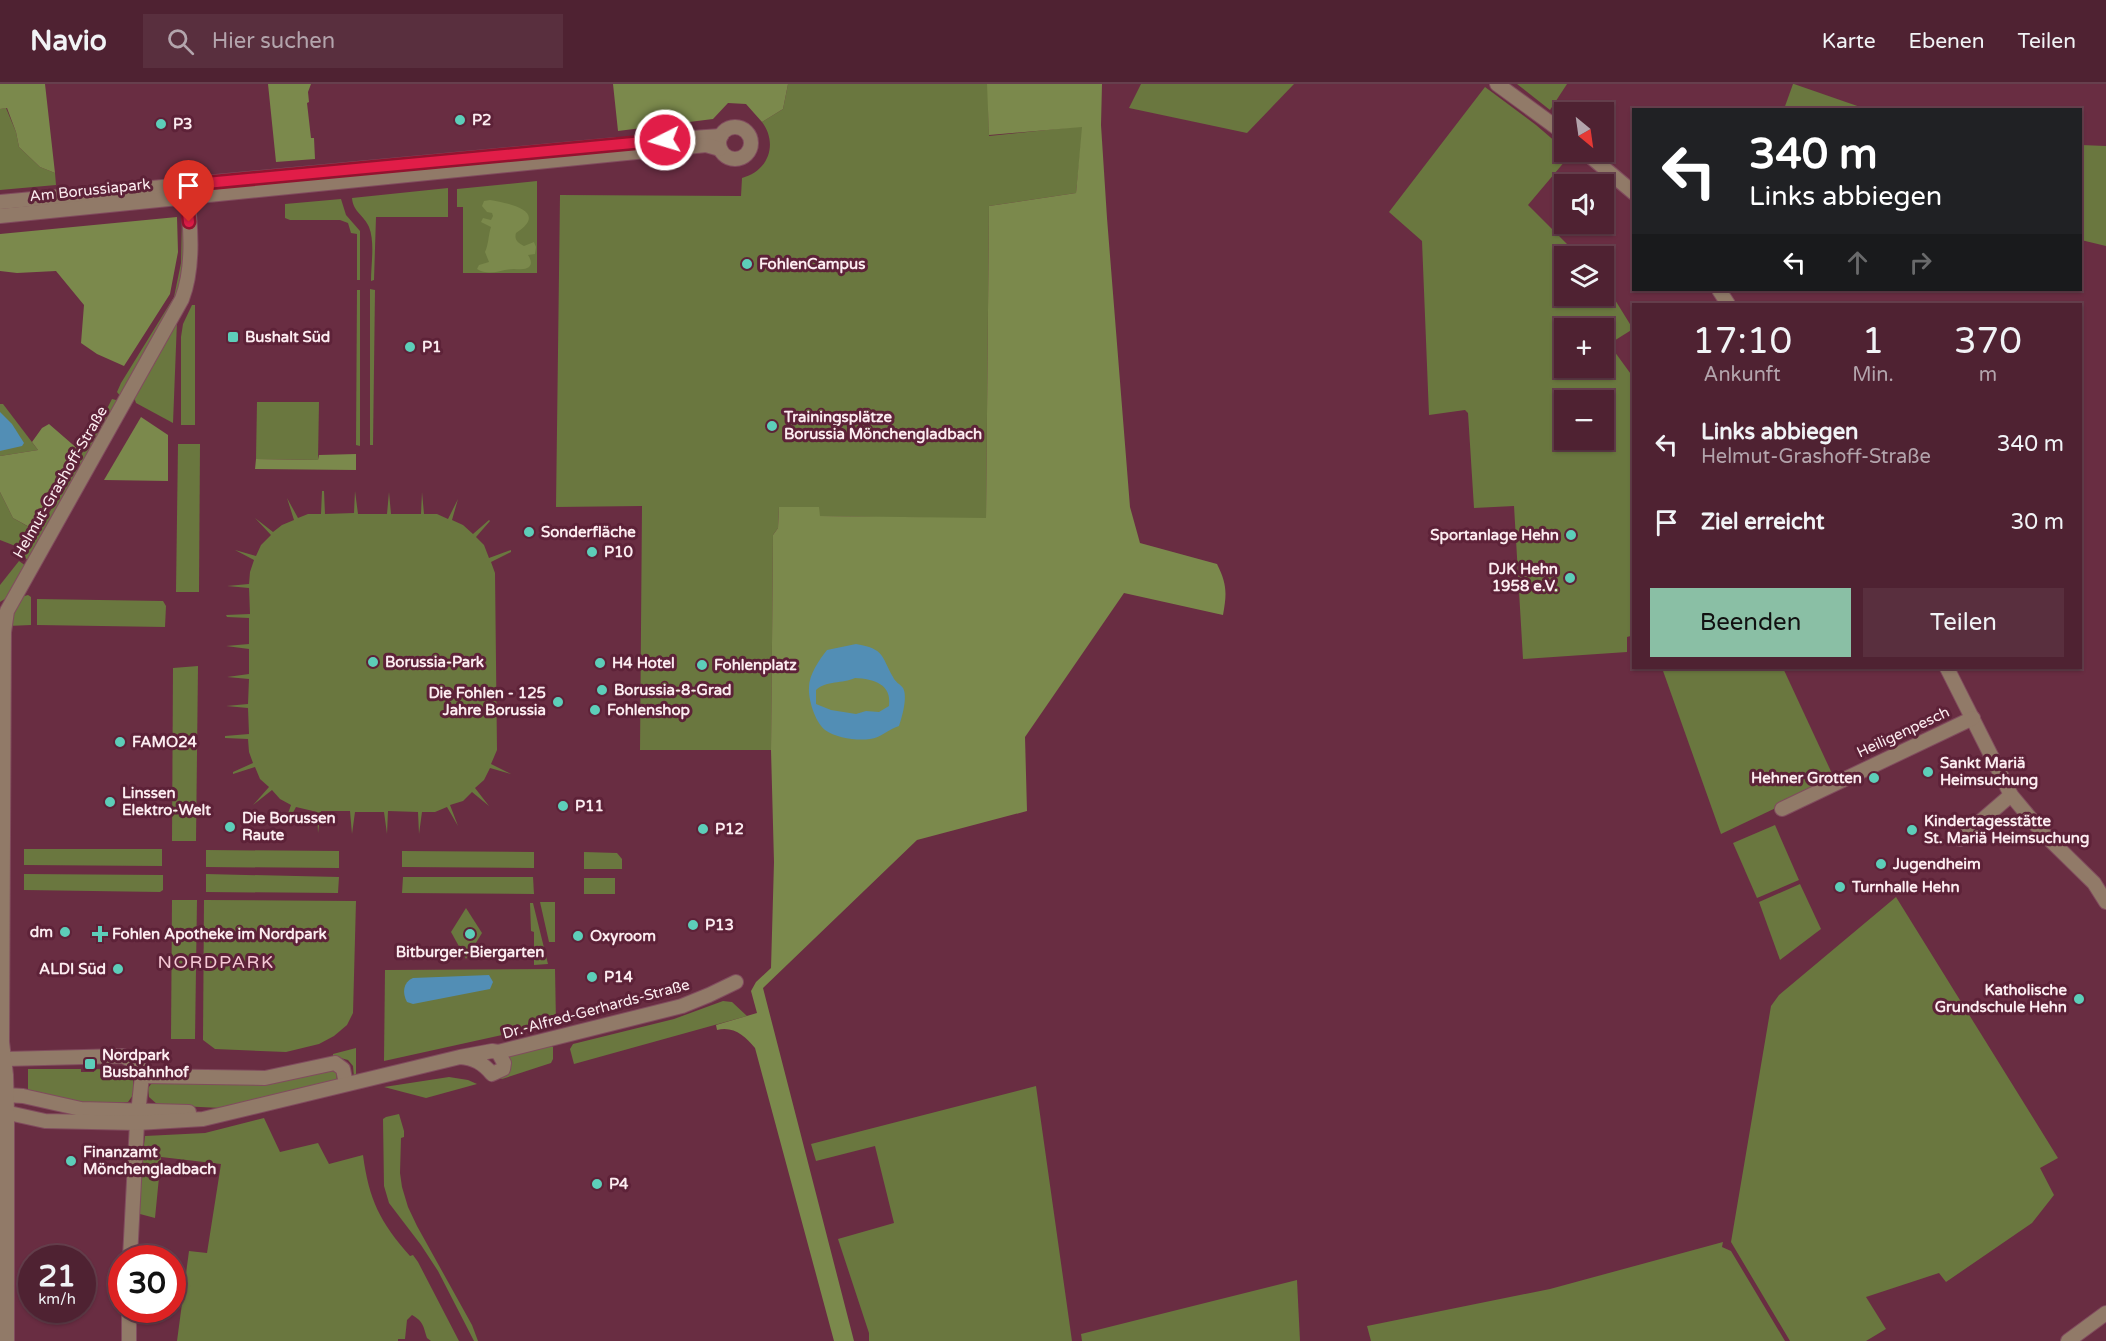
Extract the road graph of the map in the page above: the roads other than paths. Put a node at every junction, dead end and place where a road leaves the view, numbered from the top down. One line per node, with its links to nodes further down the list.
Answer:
1 (1497, 84): 2 (street)
2 (1554, 127)
3 (721, 142): 5 (street, Am Borussiapark)
4 (1598, 162): 6 (street)
5 (186, 191): 7 (street, Am Borussiapark); 8 (street, Am Borussiapark); 9 (street, Helmut-Grashoff-Straße)
6 (1632, 191)
7 (0, 202)
8 (0, 216)
9 (3, 610): 21 (street, Helmut-Grashoff-Straße)
10 (1948, 669): 11 (street, Heiligenpesch)
11 (1972, 718): 12 (street, Heiligenpesch); 13 (street, Heiligenpesch)
12 (2011, 795): 14 (street); 16 (street, Heiligenpesch)
13 (1782, 809)
14 (1960, 839)
15 (2106, 875): 16 (street)
16 (2094, 883): 17 (street, Heiligenpesch)
17 (2106, 902)
18 (736, 982): 19 (street, Dr.-Alfred-Gerhards-Straße)
19 (498, 1052): 20 (street, Dr.-Alfred-Gerhards-Straße); 20 (street, Dr.-Alfred-Gerhards-Straße)
20 (460, 1057): 24 (street, Dr.-Alfred-Gerhards-Straße)
21 (5, 1059): 22 (street, Helmut-Grashoff-Straße); 23 (street); 25 (street, Helmut-Grashoff-Straße)
22 (0, 1076)
23 (142, 1076): 24 (street); 27 (street)
24 (346, 1084): 27 (street, Dr.-Alfred-Gerhards-Straße)
25 (3, 1091): 26 (street, Helmut-Grashoff-Straße); 27 (street, Dr.-Alfred-Gerhards-Straße)
26 (4, 1112): 27 (street, Dr.-Alfred-Gerhards-Straße); 31 (street, Helmut-Grashoff-Straße)
27 (138, 1116): 28 (street)
28 (131, 1245)
29 (2106, 1313): 33 (street)
30 (129, 1323): 32 (street)
31 (7, 1341)
32 (129, 1341)
33 (2068, 1341)

